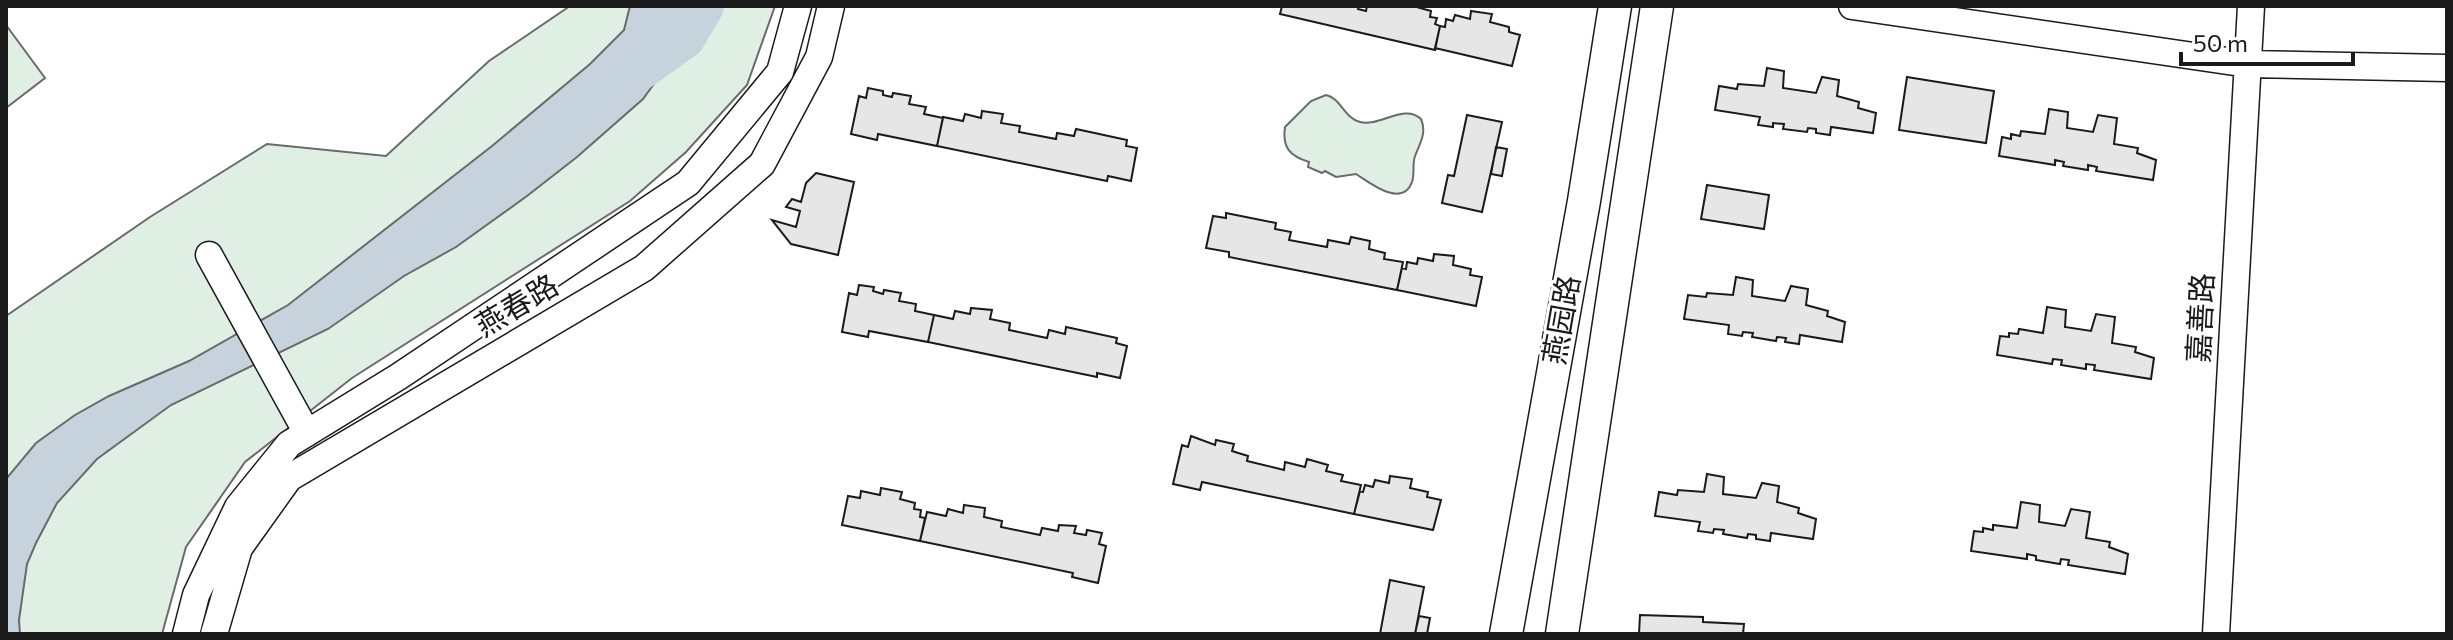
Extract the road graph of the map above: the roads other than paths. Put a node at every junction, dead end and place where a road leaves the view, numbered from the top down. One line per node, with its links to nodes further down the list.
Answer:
1 (798, 6): 10 (street, 燕春路)
2 (831, 6): 12 (street, 燕春路)
3 (1615, 6): 13 (main road, 燕园路)
4 (1657, 6): 14 (main road, 燕园路)
5 (1852, 6): 7 (street)
6 (2251, 6): 7 (street, 嘉善路)
7 (2248, 64): 8 (street); 15 (street, 嘉善路)
8 (2447, 68)
9 (209, 255): 10 (street)
10 (307, 433): 11 (street, 燕春路)
11 (186, 634)
12 (214, 634)
13 (1506, 634)
14 (1562, 634)
15 (2216, 634)

